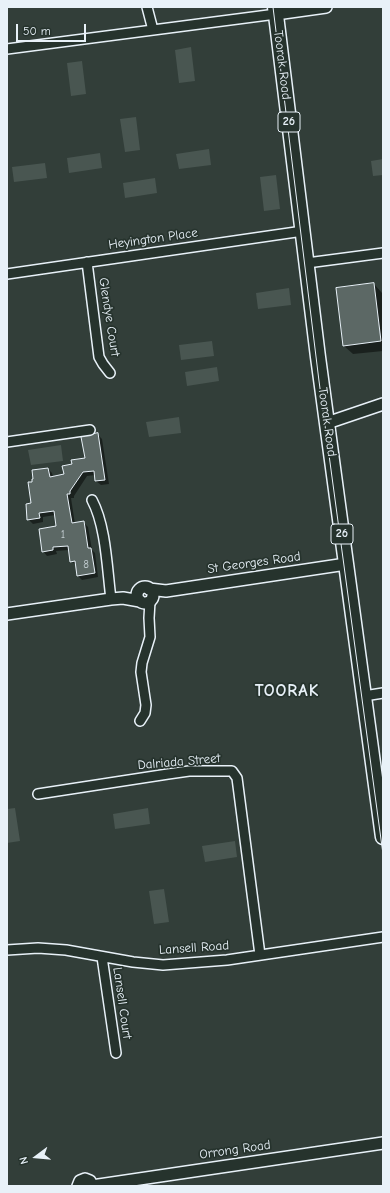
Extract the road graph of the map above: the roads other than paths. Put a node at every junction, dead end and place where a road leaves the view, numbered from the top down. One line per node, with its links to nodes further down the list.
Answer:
1 (147, 7): 4 (street)
2 (326, 7): 3 (street)
3 (275, 10): 4 (street); 6 (main road, Toorak Road / 26)
4 (153, 30): 5 (street)
5 (7, 49)
6 (303, 231): 8 (street, Heyington Place); 9 (main road, Toorak Road / 26)
7 (383, 253): 9 (street)
8 (87, 262): 10 (street, Heyington Place); 11 (street, Glendye Court)
9 (307, 263): 13 (main road, Toorak Road / 26)
10 (7, 274)
11 (110, 373)
12 (383, 404): 13 (street)
13 (327, 423): 17 (main road, Toorak Road / 26)
14 (90, 430): 15 (street)
15 (7, 442)
16 (92, 500): 19 (street)
17 (346, 564): 18 (street, St Georges Road); 22 (main road, Toorak Road / 26)
18 (145, 597): 19 (street, St Georges Road); 23 (street)
19 (111, 598): 20 (street, St Georges Road)
20 (7, 614)
21 (383, 693): 22 (street)
22 (364, 696): 25 (main road, Toorak Road / 26)
23 (140, 721)
24 (38, 794): 28 (street, Dalriada Street)
25 (383, 837)
26 (383, 937): 28 (street, Lansell Road)
27 (7, 950): 29 (street, Lansell Road)
28 (260, 955): 29 (street, Lansell Road)
29 (102, 957): 30 (street, Lansell Court)
30 (116, 1053)
31 (383, 1143): 33 (street, Orrong Road)
32 (78, 1186): 33 (street, Orrong Road)
33 (92, 1186)

